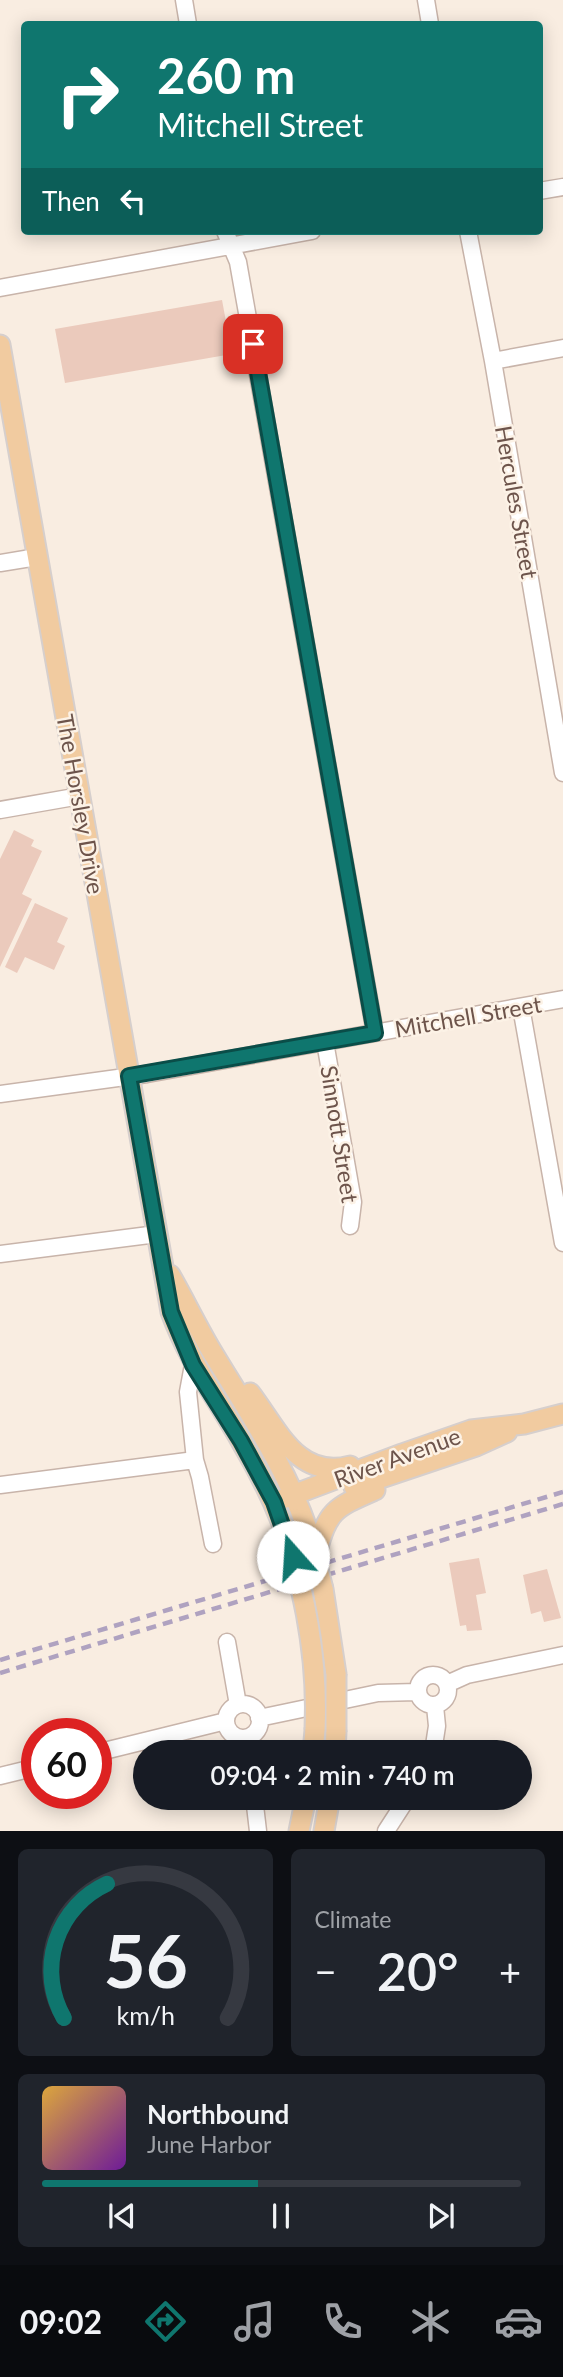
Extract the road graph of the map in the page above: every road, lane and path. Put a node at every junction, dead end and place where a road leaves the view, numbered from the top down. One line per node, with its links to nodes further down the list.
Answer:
1 (184, 0): 3 (street)
2 (426, 0): 4 (street)
3 (188, 21)
4 (430, 21)
5 (563, 187): 6 (street)
6 (543, 190)
7 (264, 235): 9 (street)
8 (469, 235): 13 (street, Hercules Street)
9 (228, 238): 10 (street); 22 (street)
10 (0, 288)
11 (0, 345): 14 (main road, The Horsley Drive)
12 (563, 348): 13 (street)
13 (493, 361): 17 (street, Hercules Street)
14 (2, 373): 15 (main road, The Horsley Drive)
15 (37, 557): 16 (street); 18 (main road, The Horsley Drive)
16 (0, 563)
17 (563, 773)
18 (80, 796): 19 (street); 24 (main road, The Horsley Drive)
19 (0, 810)
20 (563, 999): 21 (street, Mitchell Street)
21 (521, 1007): 22 (street, Mitchell Street); 28 (street)
22 (375, 1033): 23 (street, Mitchell Street)
23 (326, 1042): 24 (street, Mitchell Street); 26 (street, Sinnott Street)
24 (129, 1076): 25 (street, Mitchell Street); 27 (main road, The Horsley Drive)
25 (0, 1094)
26 (350, 1226)
27 (157, 1234): 29 (street); 30 (main road, The Horsley Drive)
28 (563, 1243)
29 (0, 1254)
30 (162, 1262): 31 (main road, The Horsley Drive); 32 (main road, The Horsley Drive)
31 (193, 1365): 37 (street); 40 (main road, The Horsley Drive)
32 (225, 1372): 36 (main road); 39 (main road, The Horsley Drive)
33 (563, 1414): 34 (main road, River Avenue)
34 (523, 1424): 35 (main road, River Avenue); 36 (main road, River Avenue)
35 (476, 1446): 39 (main road, River Avenue); 41 (main road)
36 (401, 1454): 39 (main road, River Avenue)
37 (195, 1460): 38 (street); 42 (street)
38 (0, 1485)
39 (297, 1501): 40 (main road, River Avenue); 41 (main road, The Horsley Drive)
40 (276, 1508): 53 (main road, The Horsley Drive, bridge)
41 (316, 1532): 54 (main road, The Horsley Drive, bridge)
42 (213, 1544)
43 (227, 1642): 47 (street)
44 (563, 1655): 45 (street)
45 (447, 1684): 46 (street); 48 (street)
46 (417, 1692): 48 (street); 49 (street)
47 (238, 1705): 49 (street); 50 (street)
48 (435, 1706): 55 (street)
49 (259, 1718): 52 (street)
50 (226, 1721): 51 (street); 56 (street)
51 (241, 1740)
52 (248, 1740)
53 (315, 1740)
54 (336, 1740)
55 (434, 1740)
56 (112, 1749)
57 (21, 1771): 58 (street)
58 (0, 1776)
59 (256, 1810): 63 (street)
60 (303, 1810): 64 (main road)
61 (328, 1810): 65 (main road)
62 (400, 1810): 66 (street)
63 (258, 1831)
64 (299, 1831)
65 (324, 1831)
66 (386, 1831)

